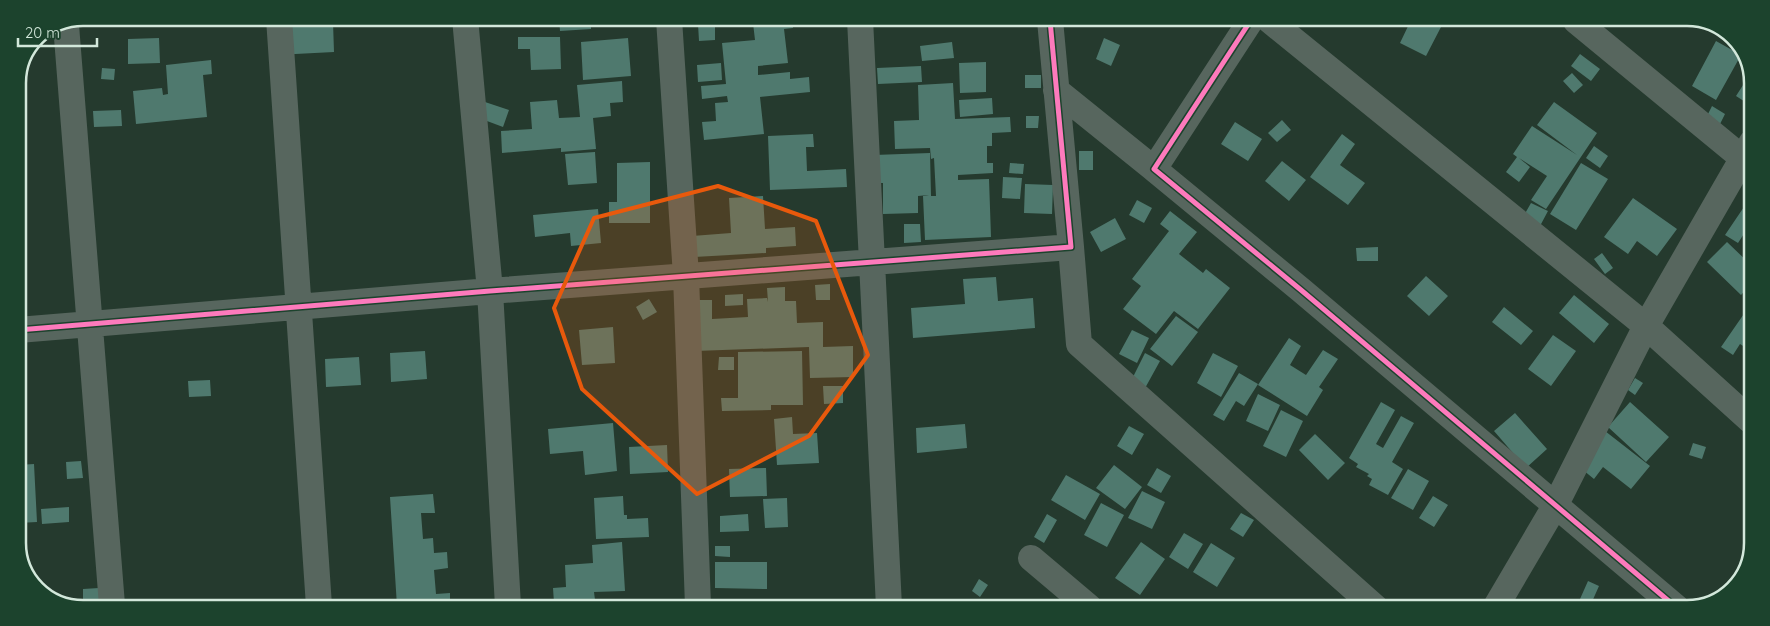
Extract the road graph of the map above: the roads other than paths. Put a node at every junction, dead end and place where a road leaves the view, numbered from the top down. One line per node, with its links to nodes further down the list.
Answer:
1 (280, 26): 18 (street)
2 (466, 26): 17 (street)
3 (669, 26): 16 (street)
4 (860, 26): 15 (street)
5 (1051, 26): 10 (street)
6 (1247, 26): 13 (street)
7 (1275, 26): 20 (street)
8 (1582, 26): 11 (street)
9 (66, 29): 19 (street)
10 (1056, 90): 13 (street); 14 (street)
11 (1744, 151)
12 (1744, 163): 20 (street)
13 (1154, 169): 23 (street)
14 (1071, 247): 15 (street); 31 (street)
15 (872, 263): 16 (street); 29 (street)
16 (686, 276): 17 (street); 28 (street)
17 (490, 290): 18 (street); 27 (street)
18 (298, 307): 19 (street); 26 (street)
19 (90, 324): 21 (street); 25 (street)
20 (1646, 326): 22 (street); 23 (street)
21 (26, 329)
22 (1744, 415)
23 (1555, 506): 32 (street); 33 (street)
24 (1031, 558): 30 (street)
25 (112, 600)
26 (319, 600)
27 (508, 600)
28 (698, 600)
29 (889, 600)
30 (1081, 600)
31 (1367, 600)
32 (1500, 600)
33 (1667, 600)

